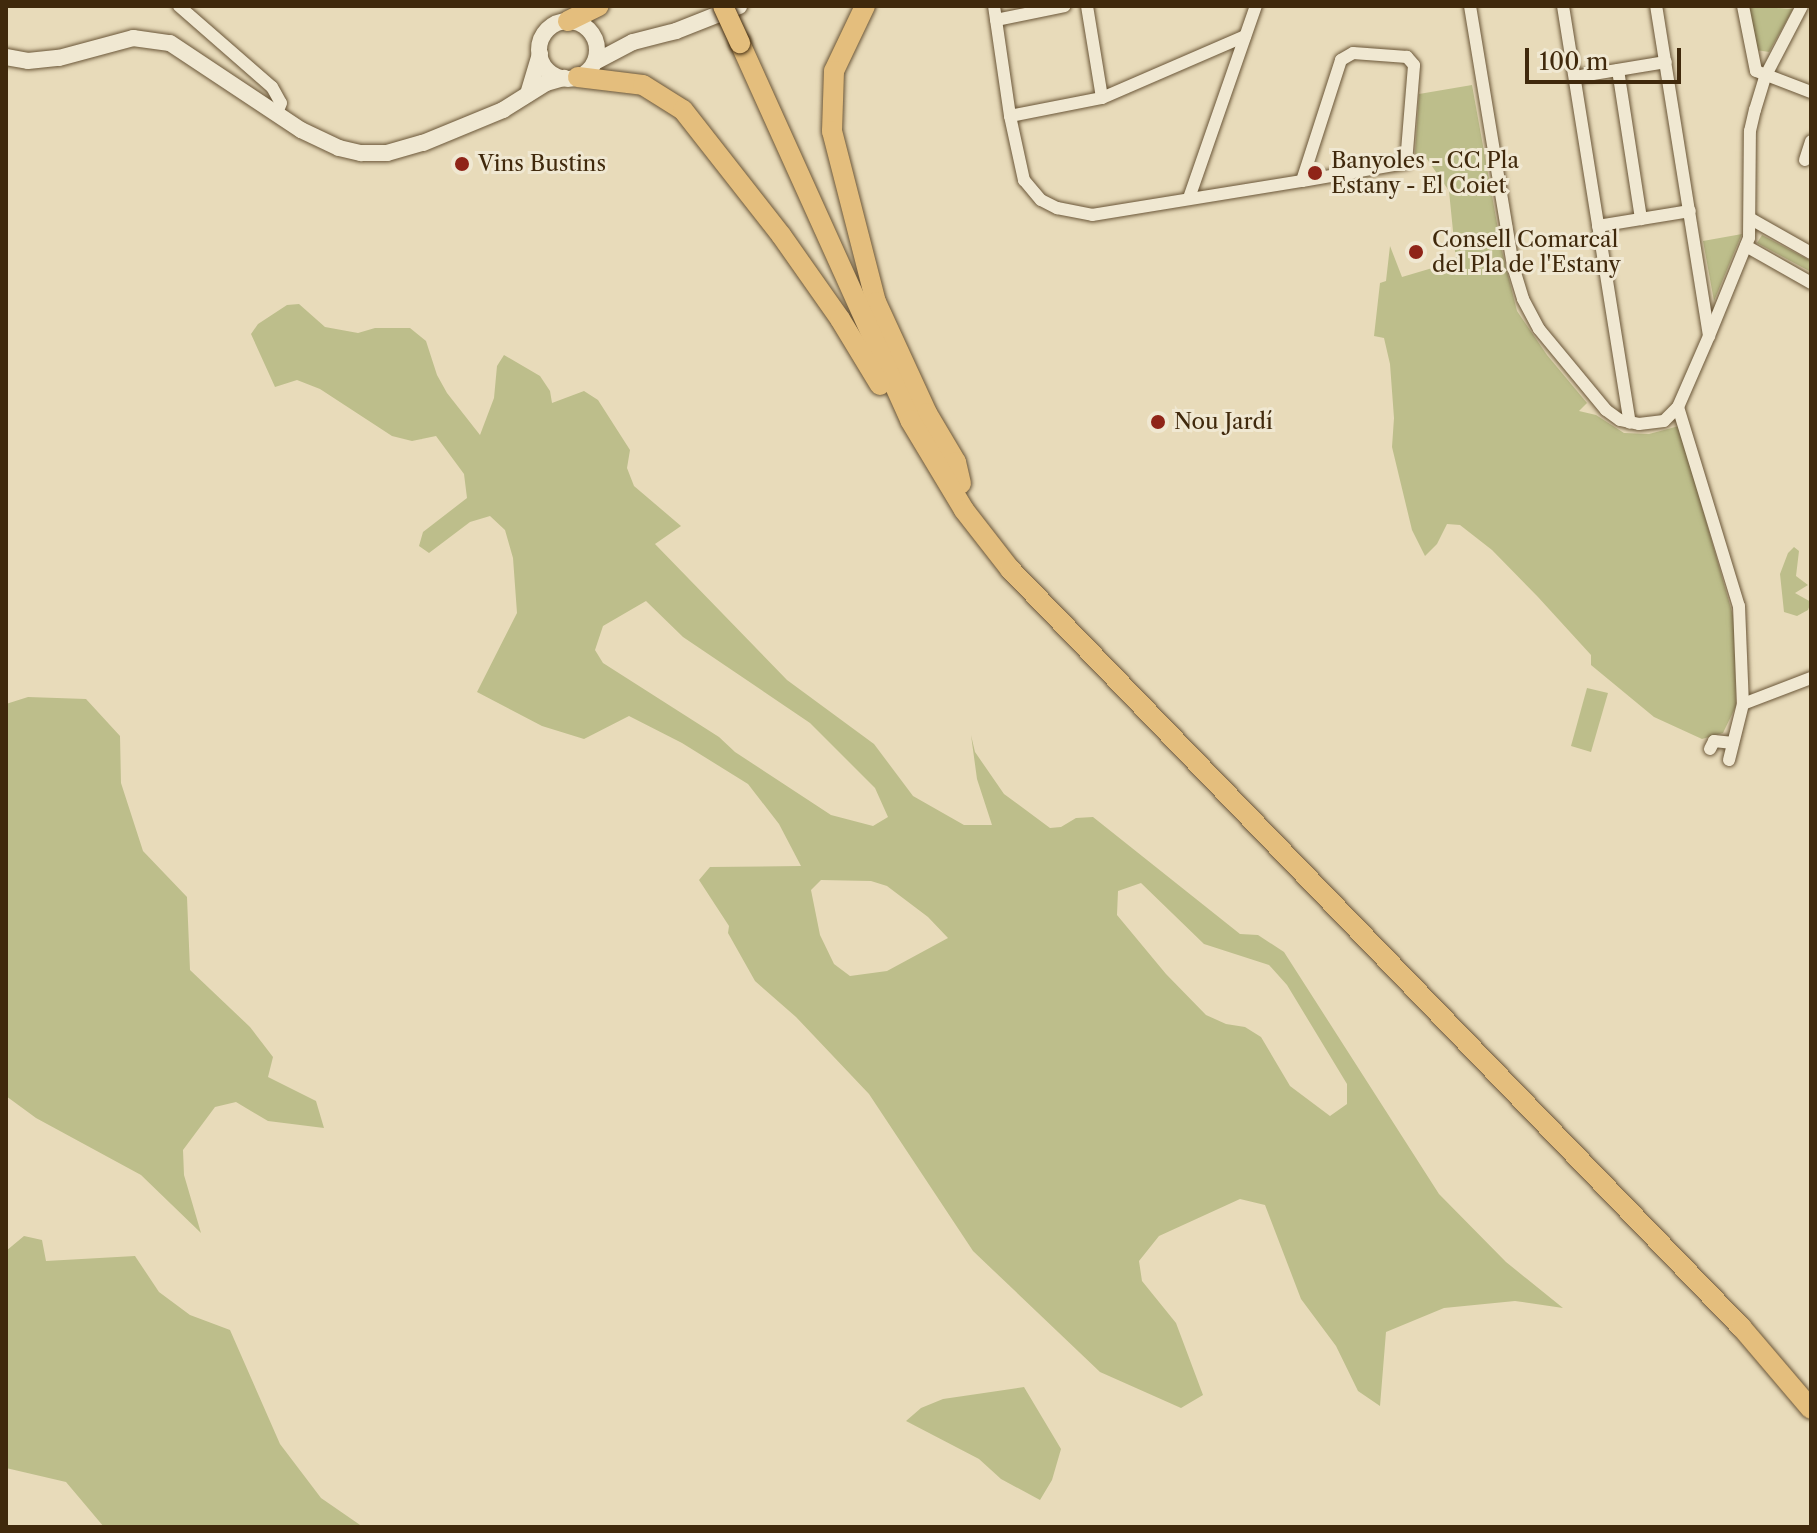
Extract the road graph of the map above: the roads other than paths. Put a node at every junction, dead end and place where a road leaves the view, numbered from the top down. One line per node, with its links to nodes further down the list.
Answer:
1 (179, 6): 36 (street)
2 (599, 6): 17 (highway)
3 (723, 6): 21 (highway, bridge)
4 (732, 6): 21 (highway)
5 (739, 6): 20 (street)
6 (865, 6): 52 (highway)
7 (994, 6): 16 (street)
8 (1065, 6): 16 (street)
9 (1087, 6): 34 (street)
10 (1256, 6): 19 (street)
11 (1470, 6): 51 (street)
12 (1563, 6): 29 (street)
13 (1656, 6): 27 (street)
14 (1743, 6): 23 (street)
15 (1802, 6): 24 (street)
16 (996, 20): 37 (street)
17 (568, 21): 18 (street); 22 (street)
18 (591, 31): 20 (street); 26 (street)
19 (1245, 36): 34 (street); 41 (street)
20 (633, 42): 26 (street)
21 (744, 42): 52 (highway)
22 (540, 54): 31 (street); 33 (street)
23 (1751, 54): 24 (street); 30 (street); 35 (street)
24 (1776, 56): 30 (street)
25 (6, 57): 36 (street)
26 (595, 62): 31 (street)
27 (1666, 62): 28 (street); 42 (street)
28 (1618, 70): 29 (street); 43 (street)
29 (1575, 77): 45 (street)
30 (1765, 77): 32 (street); 35 (street)
31 (571, 78): 33 (street); 52 (highway)
32 (1811, 92)
33 (528, 94): 36 (street)
34 (1102, 98): 37 (street)
35 (1758, 101): 44 (street)
36 (277, 113)
37 (1010, 116): 41 (street)
38 (1811, 141): 39 (street)
39 (1805, 160)
40 (1302, 181): 40 (street); 41 (street)
41 (1189, 198)
42 (1690, 211): 43 (street); 49 (street)
43 (1641, 219): 45 (street)
44 (1751, 219): 46 (street); 47 (street)
45 (1598, 226): 51 (street)
46 (1746, 246): 48 (street); 49 (street)
47 (1811, 253)
48 (1811, 283)
49 (1709, 336): 50 (street)
50 (1678, 407): 51 (street); 54 (street)
51 (1630, 423)
52 (955, 485): 58 (highway); 59 (highway)
53 (1811, 678): 54 (street)
54 (1743, 704): 55 (street)
55 (1733, 743): 56 (street); 57 (street)
56 (1710, 749)
57 (1729, 760)
58 (1811, 1389)
59 (1811, 1409)

